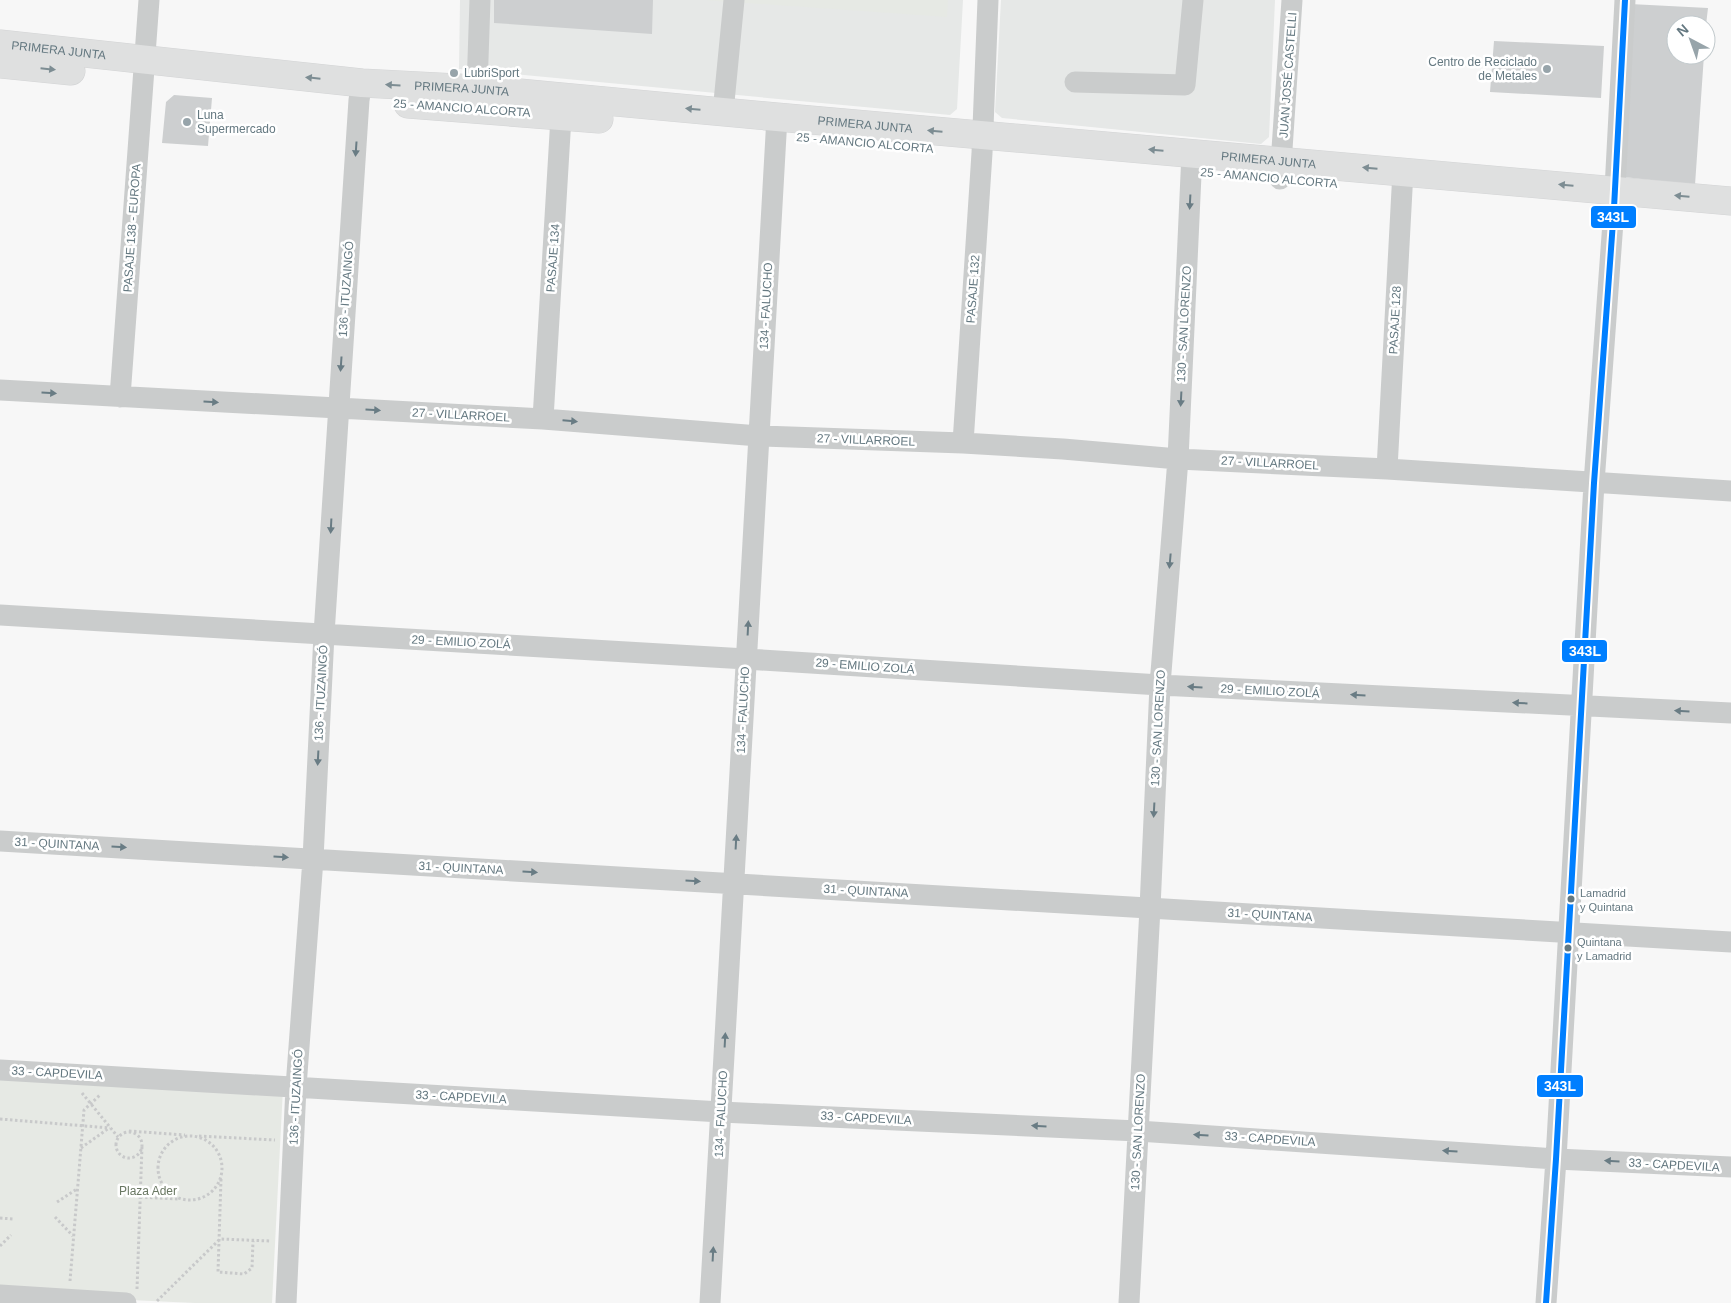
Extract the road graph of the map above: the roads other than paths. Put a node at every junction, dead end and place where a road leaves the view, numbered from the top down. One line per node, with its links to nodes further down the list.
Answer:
1 (148, 0): 10 (street, PASAJE 138 - EUROPA)
2 (480, 0): 12 (street)
3 (734, 0): 15 (street)
4 (988, 0): 17 (street, PASAJE 132)
5 (1193, 0): 11 (street)
6 (1292, 0): 19 (street, JUAN JOSÉ CASTELLI)
7 (1625, 0): 21 (street)
8 (0, 44): 10 (main road, PRIMERA JUNTA)
9 (0, 64): 10 (main road, 25 - AMANCIO ALCORTA, one-way to 10)
10 (143, 69): 13 (main road, 25 - AMANCIO ALCORTA); 25 (street, PASAJE 138 - EUROPA)
11 (1075, 82)
12 (476, 89): 13 (main road, PRIMERA JUNTA, one-way to 13); 14 (main road, PRIMERA JUNTA)
13 (360, 92): 14 (main road, 25 - AMANCIO ALCORTA); 26 (street, 136 - ITUZAINGÓ, one-way to 26)
14 (562, 106): 15 (main road, PRIMERA JUNTA, one-way to 14); 16 (main road, 25 - AMANCIO ALCORTA); 27 (street, PASAJE 134)
15 (724, 112): 16 (main road, PRIMERA JUNTA)
16 (776, 126): 17 (main road, PRIMERA JUNTA); 28 (street, 134 - FALUCHO)
17 (983, 144): 18 (main road, PRIMERA JUNTA); 29 (street, PASAJE 132)
18 (1192, 162): 19 (main road, PRIMERA JUNTA); 30 (street, 130 - SAN LORENZO, one-way to 30)
19 (1281, 170): 20 (main road, PRIMERA JUNTA)
20 (1403, 180): 21 (main road, PRIMERA JUNTA); 31 (street, PASAJE 128)
21 (1614, 199): 22 (main road, PRIMERA JUNTA, one-way to 21); 23 (main road); 32 (street)
22 (1731, 201)
23 (1731, 220)
24 (0, 390): 25 (street, 27 - VILLARROEL, one-way to 25)
25 (120, 397): 26 (street, 27 - VILLARROEL, one-way to 26)
26 (338, 409): 27 (street, 27 - VILLARROEL, one-way to 27); 35 (street, 136 - ITUZAINGÓ, one-way to 35)
27 (543, 419): 28 (street, 27 - VILLARROEL, one-way to 28)
28 (759, 436): 29 (street, 27 - VILLARROEL); 36 (street, 134 - FALUCHO, one-way to 28)
29 (963, 443): 30 (street, 27 - VILLARROEL)
30 (1178, 459): 31 (street, 27 - VILLARROEL); 37 (street, 130 - SAN LORENZO, one-way to 37)
31 (1387, 469): 32 (street, 27 - VILLARROEL)
32 (1594, 483): 33 (street, 27 - VILLARROEL); 38 (street)
33 (1731, 491)
34 (0, 615): 35 (street, 29 - EMILIO ZOLÁ)
35 (324, 634): 36 (street, 29 - EMILIO ZOLÁ); 41 (street, 136 - ITUZAINGÓ, one-way to 41)
36 (746, 659): 37 (street, 29 - EMILIO ZOLÁ); 42 (street, 134 - FALUCHO, one-way to 36)
37 (1160, 685): 38 (street, 29 - EMILIO ZOLÁ, one-way to 37); 43 (street, 130 - SAN LORENZO, one-way to 43)
38 (1581, 706): 39 (street, 29 - EMILIO ZOLÁ, one-way to 38); 44 (street)
39 (1731, 713)
40 (0, 840): 41 (street, 31 - QUINTANA, one-way to 41)
41 (313, 859): 42 (street, 31 - QUINTANA, one-way to 42); 47 (street, 136 - ITUZAINGÓ)
42 (734, 884): 43 (street, 31 - QUINTANA); 48 (street, 134 - FALUCHO, one-way to 42)
43 (1150, 908): 44 (street, 31 - QUINTANA); 49 (street, 130 - SAN LORENZO)
44 (1568, 932): 45 (street, 31 - QUINTANA); 50 (street)
45 (1731, 942)
46 (0, 1070): 47 (street, 33 - CAPDEVILA)
47 (296, 1087): 48 (street, 33 - CAPDEVILA); 54 (street, 136 - ITUZAINGÓ)
48 (721, 1112): 49 (street, 33 - CAPDEVILA, one-way to 48); 55 (street, 134 - FALUCHO, one-way to 48)
49 (1138, 1131): 50 (street, 33 - CAPDEVILA, one-way to 49); 56 (street, 130 - SAN LORENZO)
50 (1556, 1158): 51 (street, 33 - CAPDEVILA, one-way to 50); 57 (street)
51 (1731, 1168)
52 (0, 1295): 53 (street)
53 (131, 1297)
54 (286, 1303)
55 (710, 1303)
56 (1129, 1303)
57 (1546, 1303)

